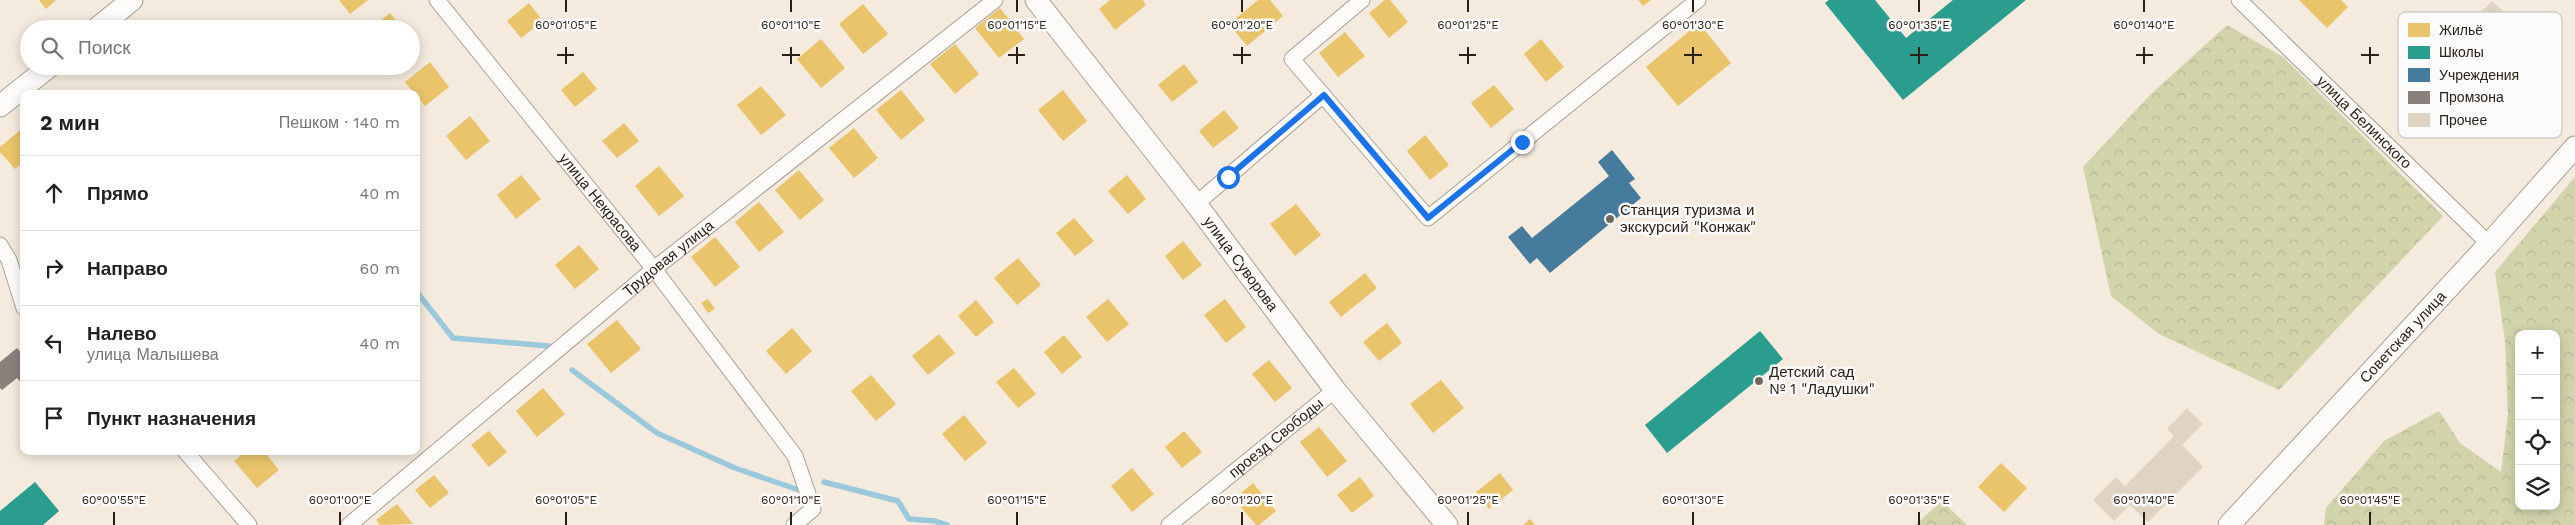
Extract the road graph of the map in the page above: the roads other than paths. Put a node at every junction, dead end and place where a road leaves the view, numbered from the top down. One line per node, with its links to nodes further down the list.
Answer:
1 (132, 0): 8 (main road)
2 (436, 0): 18 (street, улица Некрасова)
3 (995, 0): 18 (street, Трудовая улица)
4 (1036, 0): 15 (main road, улица Суворова)
5 (1362, 0): 12 (street)
6 (1698, 0): 12 (street)
7 (2239, 0): 16 (street, улица Белинского)
8 (107, 20)
9 (39, 75): 11 (main road)
10 (20, 90): 13 (main road)
11 (20, 90)
12 (1324, 95): 15 (street)
13 (0, 106)
14 (2575, 147): 16 (main road, Советская улица)
15 (1196, 204): 20 (main road, улица Суворова)
16 (2489, 244): 27 (main road, Советская улица)
17 (0, 246): 19 (street)
18 (654, 269): 23 (street, Трудовая улица); 24 (street, улица Некрасова)
19 (20, 295)
20 (1335, 390): 25 (street, проезд Свободы); 26 (main road, улица Суворова)
21 (188, 455): 22 (street)
22 (249, 525)
23 (349, 525)
24 (794, 525)
25 (1169, 525)
26 (1447, 525)
27 (2229, 525)

